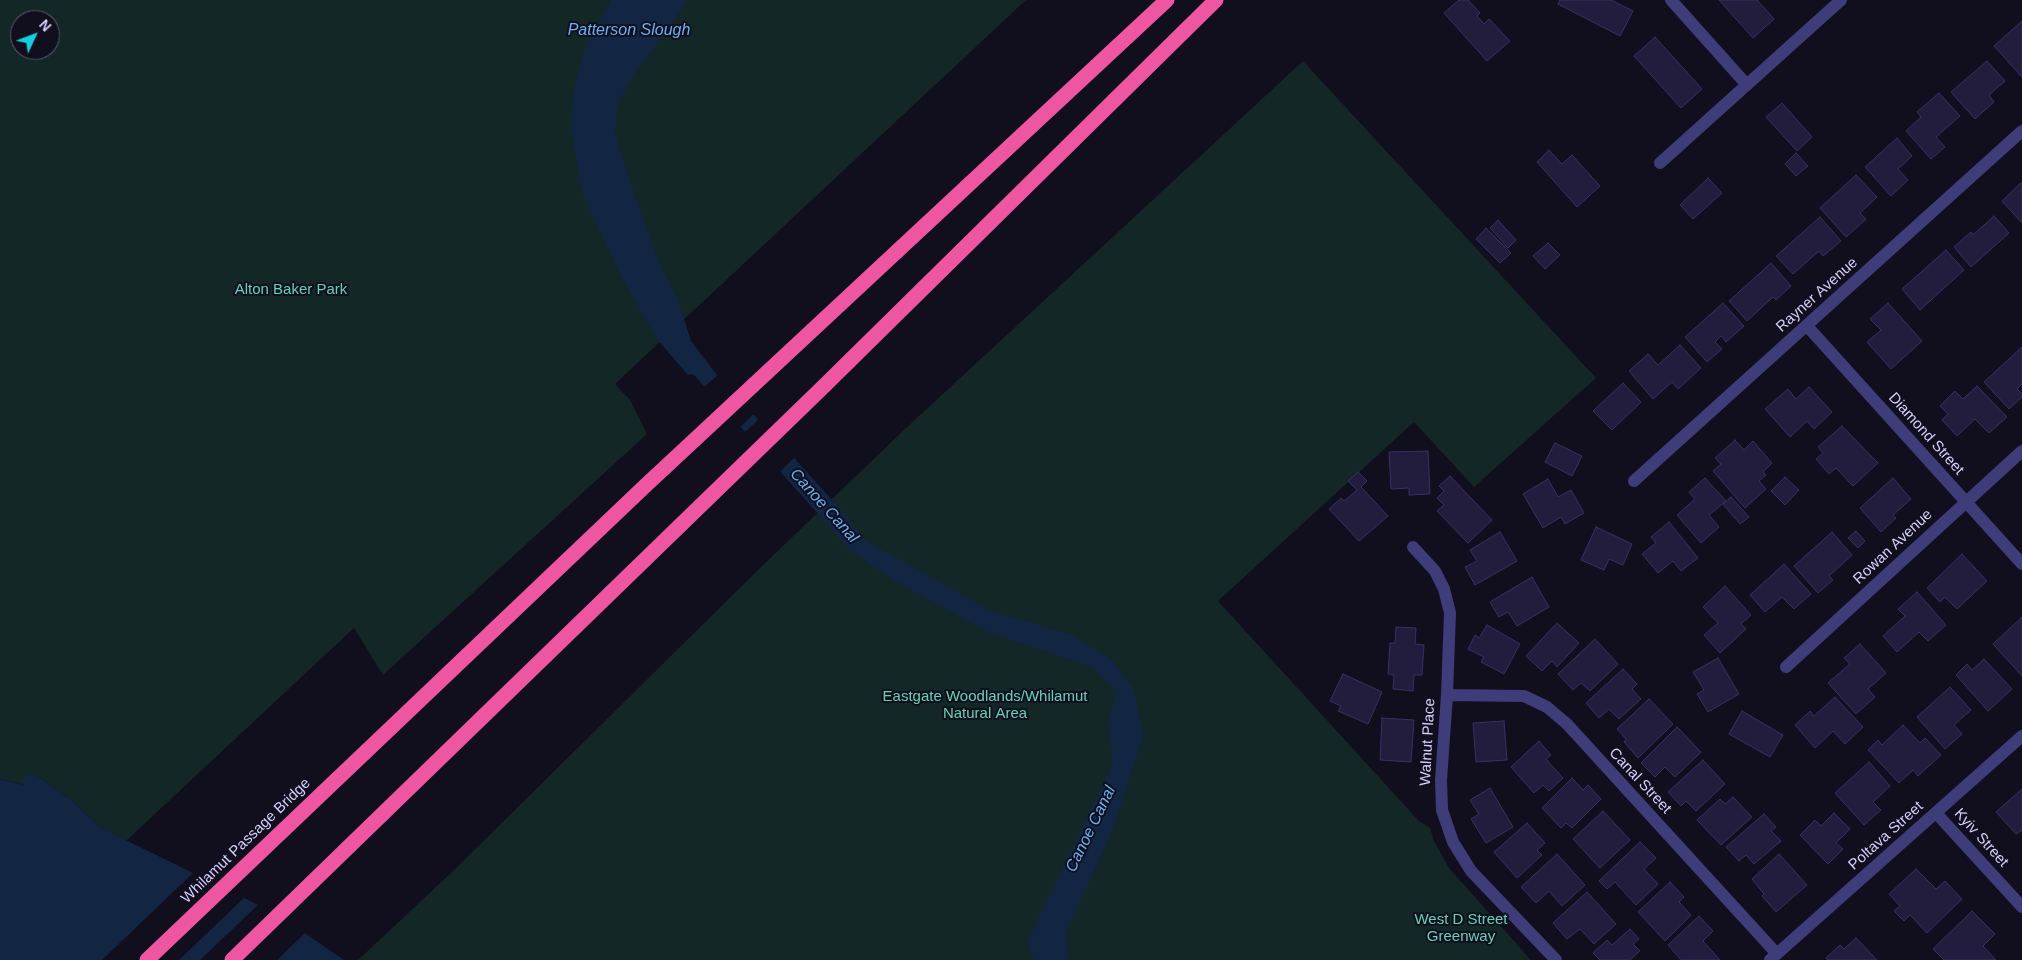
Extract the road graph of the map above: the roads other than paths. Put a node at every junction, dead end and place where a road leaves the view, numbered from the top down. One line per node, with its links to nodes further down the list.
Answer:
1 (1167, 0): 20 (highway, Whilamut Passage Bridge)
2 (1216, 0): 21 (highway)
3 (1671, 0): 5 (street)
4 (1841, 0): 5 (street)
5 (1747, 85): 7 (street)
6 (2022, 131): 8 (street, Rayner Avenue)
7 (1660, 163)
8 (1807, 326): 10 (street, Rayner Avenue); 11 (street, Diamond Street)
9 (2022, 451): 11 (street, Rowan Avenue)
10 (1634, 481)
11 (1966, 502): 13 (street, Diamond Street); 14 (street, Rowan Avenue)
12 (1413, 548): 15 (street, Walnut Place)
13 (2022, 564)
14 (1786, 667)
15 (1447, 695): 19 (street, Canal Street); 22 (street, Walnut Place)
16 (2022, 736): 17 (street, Poltava Street)
17 (1936, 813): 18 (street, Kyiv Street); 19 (street, Poltava Street)
18 (2022, 907)
19 (1774, 957)
20 (147, 960)
21 (232, 960)
22 (1556, 960)

